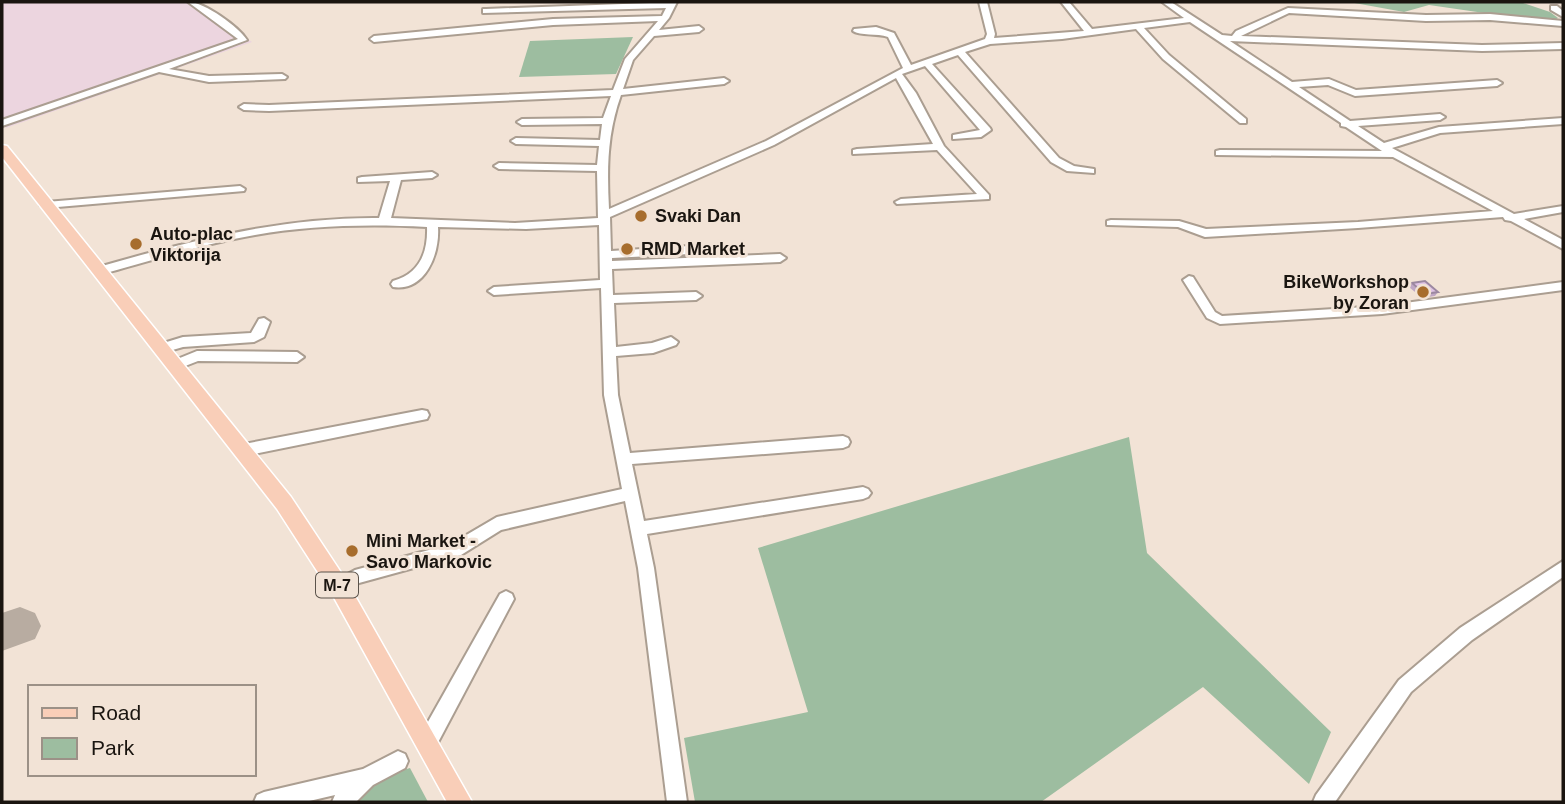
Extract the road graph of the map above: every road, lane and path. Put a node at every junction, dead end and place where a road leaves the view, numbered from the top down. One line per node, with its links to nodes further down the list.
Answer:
1 (192, 2): 27 (street)
2 (490, 2): 3 (street)
3 (512, 2)
4 (983, 2): 23 (street)
5 (1065, 2): 18 (street)
6 (1166, 2): 13 (street)
7 (672, 3): 8 (street); 12 (street)
8 (544, 5): 10 (street)
9 (1554, 8): 11 (street)
10 (486, 11)
11 (1563, 15)
12 (665, 18): 19 (street); 21 (street)
13 (1192, 19): 15 (street); 20 (street)
14 (1563, 23): 22 (street)
15 (1138, 26): 18 (street); 38 (street)
16 (699, 29): 19 (street)
17 (857, 31): 28 (street)
18 (1090, 32): 23 (street)
19 (654, 33): 34 (street)
20 (1220, 38): 22 (street); 33 (street)
21 (374, 39)
22 (1234, 39): 24 (street)
23 (989, 41): 25 (street)
24 (1563, 46)
25 (959, 51): 26 (street); 54 (street)
26 (926, 62): 28 (street); 43 (street)
27 (160, 69): 30 (street); 40 (street)
28 (908, 69): 29 (street)
29 (897, 73): 46 (street); 63 (street)
30 (282, 77)
31 (724, 81): 34 (street)
32 (1497, 83): 33 (street)
33 (1288, 85): 42 (street)
34 (615, 93): 35 (street); 37 (street)
35 (244, 107)
36 (1440, 117): 42 (street)
37 (607, 121): 41 (street); 45 (street)
38 (1243, 121)
39 (1563, 121): 47 (street)
40 (2, 122)
41 (522, 122)
42 (1345, 124): 47 (street)
43 (957, 137)
44 (516, 141): 45 (street)
45 (604, 143): 53 (street)
46 (940, 147): 49 (street); 59 (street)
47 (1382, 147): 51 (street)
48 (2, 149): 60 (main road, M-7)
49 (857, 152)
50 (1220, 153): 51 (street)
51 (1394, 154): 62 (street)
52 (499, 166): 53 (street)
53 (602, 168): 63 (street)
54 (1090, 172)
55 (432, 175): 56 (street)
56 (396, 177): 57 (street); 64 (street)
57 (362, 180)
58 (240, 189): 60 (street)
59 (901, 202)
60 (46, 205): 71 (main road, M-7)
61 (1563, 209): 62 (street)
62 (1505, 216): 65 (street); 67 (street)
63 (606, 218): 66 (street); 70 (street)
64 (384, 222): 66 (street); 71 (street)
65 (1111, 223)
66 (433, 224): 73 (street)
67 (1563, 245)
68 (689, 250): 70 (street)
69 (780, 258): 70 (street)
70 (607, 260): 76 (street)
71 (99, 271): 80 (main road, M-7)
72 (1189, 280): 74 (street)
73 (397, 284)
74 (1563, 286)
75 (494, 291): 76 (street)
76 (608, 291): 77 (street); 81 (street)
77 (696, 296)
78 (264, 322): 80 (street)
79 (671, 342): 81 (street)
80 (162, 348): 83 (main road, M-7)
81 (609, 352): 87 (street)
82 (297, 357): 83 (street)
83 (175, 365): 86 (main road, M-7)
84 (422, 415): 86 (street)
85 (843, 442): 87 (street)
86 (244, 450): 92 (main road, M-7)
87 (623, 459): 88 (street)
88 (631, 493): 90 (street); 92 (street)
89 (863, 493): 90 (street)
90 (638, 529): 100 (street)
91 (1563, 568): 101 (street)
92 (339, 587): 94 (main road, M-7)
93 (506, 599): 94 (street)
94 (427, 743): 99 (main road, M-7)
95 (398, 761): 96 (street)
96 (366, 778): 97 (street); 98 (street)
97 (264, 802)
98 (342, 802)
99 (460, 802)
100 (677, 802)
101 (1323, 802)

